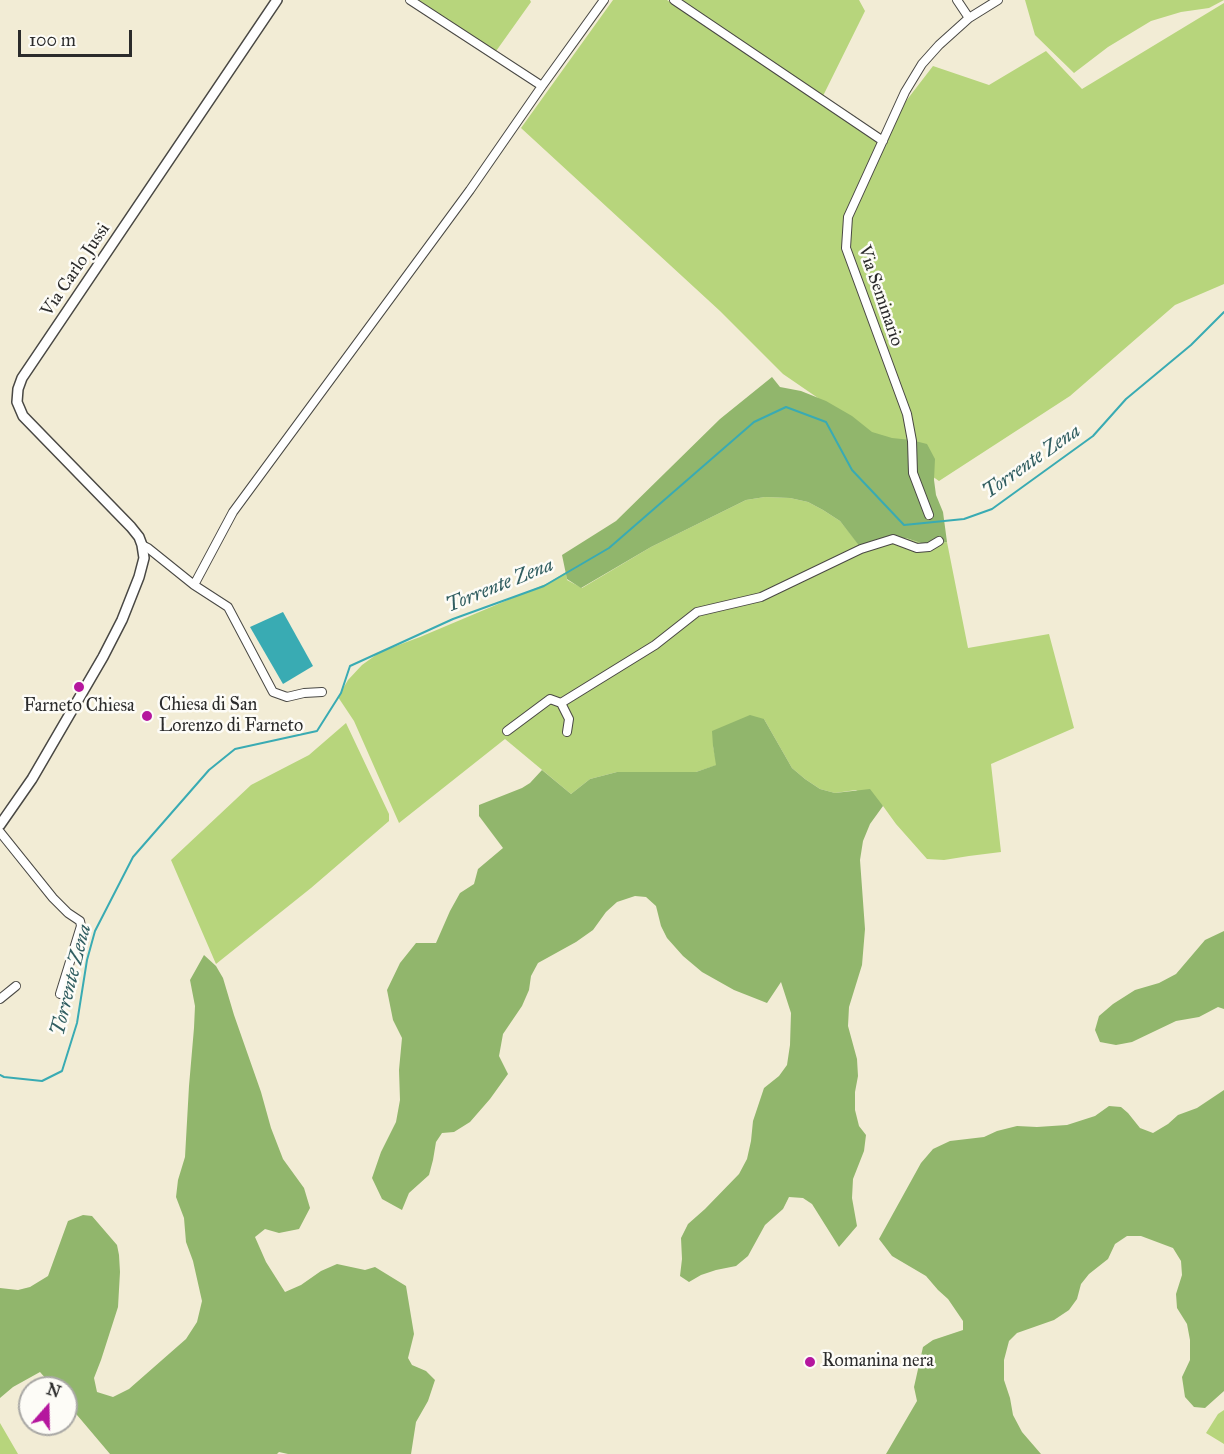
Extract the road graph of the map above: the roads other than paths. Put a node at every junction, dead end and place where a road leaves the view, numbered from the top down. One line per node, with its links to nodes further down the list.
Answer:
1 (277, 0): 12 (street, Via Carlo Jussi)
2 (410, 0): 8 (street)
3 (604, 0): 8 (street)
4 (674, 0): 9 (street)
5 (957, 0): 7 (street)
6 (998, 0): 7 (street, Via Seminario)
7 (969, 18): 9 (street, Via Seminario)
8 (542, 86): 13 (street)
9 (883, 141): 10 (street, Via Seminario)
10 (929, 515)
11 (939, 541): 15 (street)
12 (142, 545): 13 (street, Via Carlo Jussi); 18 (street)
13 (194, 585): 14 (street, Via Carlo Jussi)
14 (322, 692)
15 (561, 703): 16 (street); 17 (street)
16 (507, 731)
17 (567, 732)
18 (0, 825)
19 (0, 832): 21 (street)
20 (16, 986): 22 (street)
21 (60, 994)
22 (0, 999)

